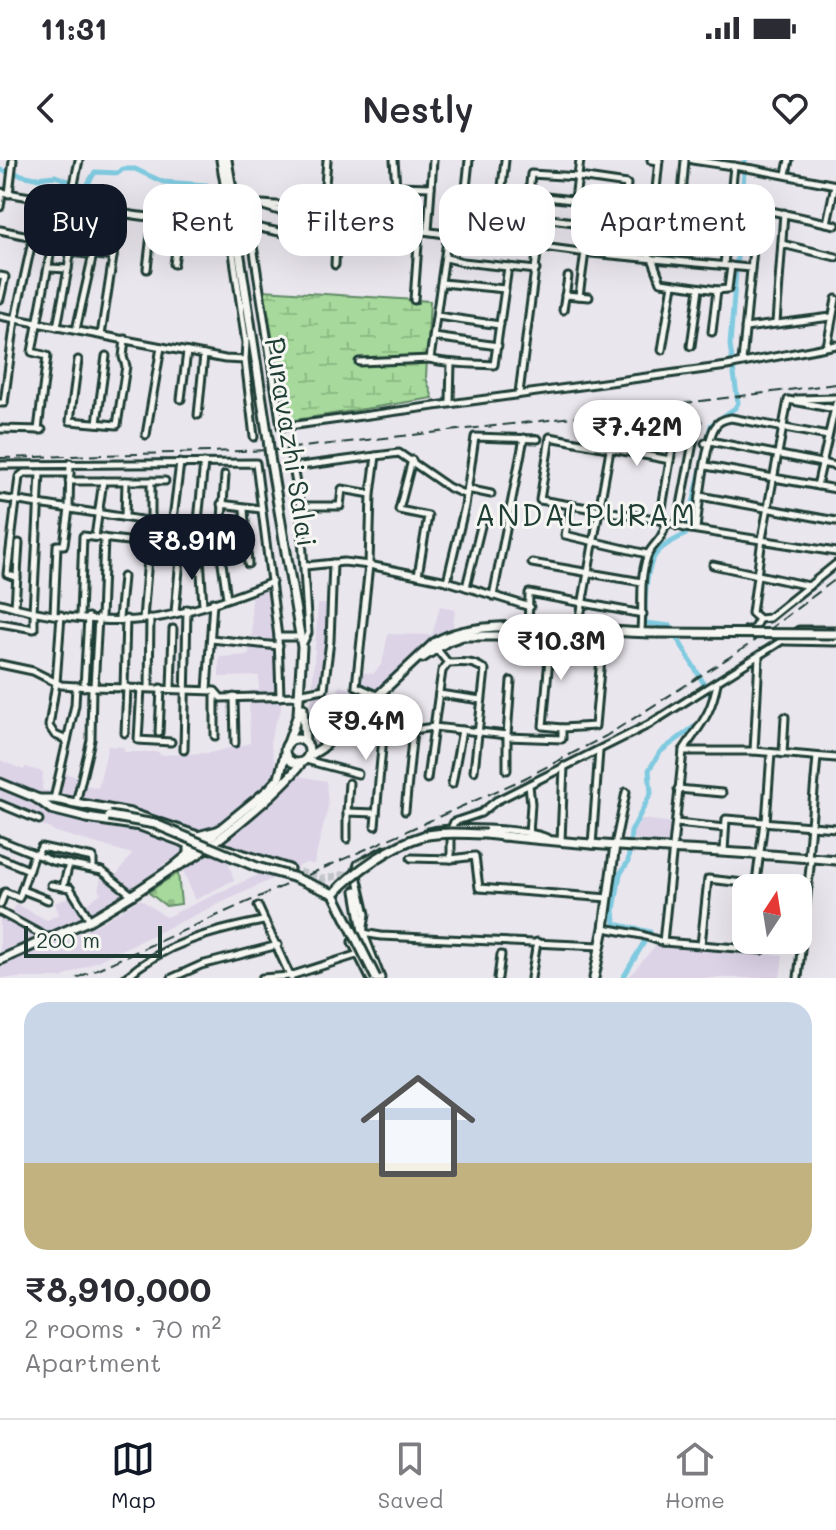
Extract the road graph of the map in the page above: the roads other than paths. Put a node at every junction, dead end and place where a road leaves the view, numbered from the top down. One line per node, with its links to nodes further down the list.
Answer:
1 (13, 160): 34 (street)
2 (79, 160): 20 (street)
3 (221, 160): 21 (main road, Puravazhi Salai)
4 (227, 160): 22 (main road, Puravazhi Salai)
5 (327, 160): 23 (street)
6 (394, 160): 33 (street)
7 (433, 160): 33 (street)
8 (469, 160): 24 (street)
9 (505, 160): 25 (street)
10 (580, 160): 19 (street)
11 (651, 160): 12 (street)
12 (659, 160): 29 (street)
13 (685, 160): 30 (street)
14 (692, 160): 16 (street)
15 (789, 160): 18 (street)
16 (726, 162): 17 (street)
17 (734, 166): 18 (street); 31 (street)
18 (786, 174): 32 (street)
19 (579, 177): 26 (street); 27 (street); 28 (street)
20 (74, 184)
21 (227, 184)
22 (230, 184)
23 (325, 184)
24 (466, 184)
25 (502, 184)
26 (530, 184)
27 (578, 184)
28 (627, 184)
29 (657, 184)
30 (683, 184)
31 (732, 184)
32 (835, 185): 38 (street)
33 (431, 187): 42 (street)
34 (4, 193): 35 (street); 36 (street)
35 (24, 196)
36 (0, 207)
37 (784, 213): 38 (street); 45 (street); 71 (street)
38 (827, 223): 39 (street)
39 (836, 225)
40 (0, 230): 44 (street)
41 (423, 230): 42 (street)
42 (428, 231): 43 (street)
43 (439, 233)
44 (24, 235)
45 (782, 244): 63 (street); 94 (street)
46 (29, 256): 92 (street)
47 (51, 256): 70 (street)
48 (70, 256): 72 (street)
49 (93, 256): 98 (street)
50 (106, 256): 62 (street)
51 (148, 256): 73 (street)
52 (175, 256): 66 (street)
53 (233, 256): 114 (street)
54 (240, 256): 240 (main road, Puravazhi Salai, bridge)
55 (255, 256): 121 (street)
56 (335, 256): 67 (street)
57 (417, 256): 87 (street)
58 (537, 256): 74 (street)
59 (584, 256): 83 (street)
60 (629, 256): 65 (street)
61 (730, 256): 68 (street)
62 (113, 257): 100 (street)
63 (836, 257)
64 (446, 258): 69 (street); 77 (street)
65 (650, 258): 68 (street); 78 (street)
66 (174, 264)
67 (335, 265)
68 (732, 266): 71 (street); 81 (street)
69 (508, 267): 74 (street); 80 (street)
70 (49, 268): 72 (street); 93 (street)
71 (750, 268): 97 (street)
72 (68, 269): 96 (street)
73 (147, 269)
74 (536, 270): 118 (street)
75 (0, 276): 85 (street)
76 (568, 277): 82 (street)
77 (442, 283): 80 (street); 90 (street)
78 (673, 284): 79 (street); 108 (street)
79 (699, 287): 81 (street); 105 (street)
80 (505, 289): 95 (street)
81 (717, 290): 99 (street)
82 (565, 295): 83 (street); 88 (street)
83 (579, 296): 84 (street)
84 (589, 297)
85 (0, 299)
86 (836, 299): 91 (street)
87 (414, 300)
88 (563, 310)
89 (0, 316): 92 (street)
90 (437, 316): 95 (street); 101 (street)
91 (831, 317): 94 (street); 106 (street)
92 (15, 320): 93 (street); 122 (street)
93 (38, 323): 96 (street); 127 (street)
94 (776, 323): 97 (street)
95 (500, 325): 104 (street)
96 (57, 327): 98 (street)
97 (745, 328): 117 (street)
98 (76, 330): 100 (street)
99 (712, 332)
100 (101, 335): 102 (street)
101 (434, 337): 104 (street); 112 (street)
102 (125, 339): 107 (street); 125 (street)
103 (836, 345): 106 (street)
104 (498, 346): 116 (street)
105 (691, 346)
106 (827, 346): 117 (street)
107 (161, 347): 109 (street); 128 (street)
108 (662, 350)
109 (187, 352): 110 (street); 119 (street)
110 (204, 355): 114 (street); 124 (street)
111 (106, 356): 125 (street)
112 (430, 359): 115 (street); 116 (street)
113 (78, 360): 125 (street)
114 (245, 360): 130 (street)
115 (359, 362)
116 (451, 363): 121 (street)
117 (739, 363): 118 (street)
118 (519, 393): 121 (street)
119 (181, 399)
120 (788, 400): 123 (street); 123 (street); 126 (street)
121 (450, 402)
122 (0, 403)
123 (836, 403): 129 (street)
124 (198, 415)
125 (97, 423)
126 (781, 428): 129 (street); 134 (street); 137 (street)
127 (0, 429)
128 (146, 435)
129 (828, 436): 144 (street)
130 (254, 437)
131 (524, 438): 132 (street); 160 (street); 211 (street)
132 (538, 439)
133 (673, 442): 135 (street); 140 (street); 181 (street)
134 (708, 442): 137 (street); 146 (street)
135 (610, 447): 140 (street); 168 (street); 174 (street)
136 (290, 451): 148 (street)
137 (777, 452): 144 (street); 152 (street)
138 (376, 456): 139 (street); 148 (street); 161 (street)
139 (412, 460): 160 (street); 203 (street)
140 (670, 460): 180 (street)
141 (70, 463): 142 (street); 145 (street); 150 (street)
142 (180, 463): 143 (street); 182 (street)
143 (204, 463): 173 (street); 187 (street)
144 (822, 463): 147 (street); 158 (street)
145 (0, 465)
146 (706, 466): 152 (street); 163 (street)
147 (836, 466)
148 (293, 467): 169 (street)
149 (40, 473): 150 (street); 165 (street); 166 (street)
150 (70, 473): 153 (street)
151 (225, 475): 167 (street)
152 (773, 478): 158 (street); 170 (street)
153 (69, 481): 154 (street); 171 (street)
154 (103, 481): 155 (street); 175 (street)
155 (126, 481): 156 (street); 176 (street)
156 (151, 481): 157 (street); 179 (street)
157 (165, 481)
158 (817, 486): 159 (street)
159 (836, 489)
160 (467, 492): 162 (street); 207 (street)
161 (371, 494): 169 (street); 198 (street)
162 (491, 494)
163 (700, 496): 170 (street); 183 (street)
164 (0, 498): 165 (street)
165 (17, 501): 166 (street); 205 (street)
166 (39, 504): 171 (street); 220 (street)
167 (221, 504): 172 (street); 212 (street)
168 (571, 505): 174 (street); 190 (street)
169 (300, 506): 200 (street)
170 (767, 508): 178 (street); 186 (street)
171 (69, 509): 175 (street); 222 (street)
172 (244, 509): 173 (street); 196 (street)
173 (261, 509): 206 (street)
174 (599, 510): 180 (street); 190 (street)
175 (99, 513): 176 (street); 184 (street)
176 (125, 517): 179 (street)
177 (483, 518): 210 (street)
178 (836, 521)
179 (151, 522): 182 (street); 188 (street)
180 (663, 522): 181 (street); 193 (street)
181 (677, 526): 183 (street)
182 (175, 528): 187 (street); 221 (street)
183 (690, 528): 186 (street)
184 (95, 537): 185 (street); 225 (street)
185 (104, 538): 188 (street); 228 (street)
186 (762, 539): 192 (street); 201 (street)
187 (196, 540): 216 (street)
188 (149, 542): 191 (street); 227 (street)
189 (19, 543): 205 (street)
190 (593, 543): 193 (street); 202 (street)
191 (164, 545)
192 (836, 552)
193 (647, 554): 208 (street)
194 (333, 563): 198 (street); 200 (street); 264 (street)
195 (532, 563): 202 (street)
196 (248, 564)
197 (836, 564): 209 (street)
198 (369, 565): 203 (street); 267 (street)
199 (713, 565): 201 (street)
200 (305, 566): 246 (street)
201 (756, 573): 209 (street); 230 (street)
202 (587, 574): 208 (street); 214 (street)
203 (418, 575): 207 (street)
204 (123, 577): 229 (street)
205 (17, 578): 217 (street)
206 (272, 581): 212 (street); 239 (street)
207 (447, 581): 210 (street)
208 (642, 582): 223 (street)
209 (809, 586): 230 (street)
210 (466, 587): 211 (street)
211 (493, 596): 218 (street)
212 (227, 598): 213 (street)
213 (213, 602): 216 (street); 241 (street)
214 (582, 602): 218 (street); 223 (street); 236 (street)
215 (0, 603): 217 (street)
216 (203, 605): 219 (street)
217 (15, 607): 220 (street)
218 (530, 607): 234 (street)
219 (187, 609): 221 (street); 260 (street)
220 (34, 612): 222 (street); 231 (street)
221 (175, 612): 227 (street)
222 (54, 614): 224 (street)
223 (643, 614): 233 (street)
224 (61, 615): 225 (street); 252 (street)
225 (80, 617): 226 (street)
226 (88, 617): 228 (street); 253 (street)
227 (146, 617): 229 (street); 257 (street)
228 (99, 618): 229 (street); 254 (street)
229 (123, 619): 255 (street)
230 (759, 619): 233 (street)
231 (0, 623)
232 (173, 629): 259 (street)
233 (641, 630): 237 (street)
234 (529, 632): 236 (main road); 238 (main road); 245 (main road)
235 (836, 632): 237 (main road, bridge); 242 (street)
236 (577, 633): 237 (main road); 238 (main road)
237 (602, 634): 272 (street)
238 (551, 635): 272 (street)
239 (278, 637): 240 (street); 244 (street)
240 (300, 637): 246 (main road, Puravazhi Salai)
241 (211, 639): 244 (street); 261 (street)
242 (778, 642): 243 (street); 247 (street)
243 (836, 642)
244 (279, 646): 266 (street)
245 (435, 646): 248 (street); 267 (main road)
246 (302, 647): 264 (main road, Puravazhi Salai)
247 (759, 655): 251 (street); 289 (street)
248 (448, 663): 263 (street); 268 (street)
249 (0, 664): 252 (street)
250 (511, 681): 279 (street)
251 (718, 682): 287 (street); 288 (street)
252 (56, 683): 253 (street); 281 (street)
253 (80, 686): 254 (street); 281 (street)
254 (93, 687): 255 (street); 311 (street)
255 (125, 687): 256 (street); 276 (street)
256 (141, 688): 257 (street); 282 (street)
257 (149, 688): 258 (street)
258 (161, 688): 259 (street); 277 (street)
259 (171, 688): 260 (street)
260 (185, 689): 261 (street); 286 (street)
261 (207, 690): 262 (street)
262 (215, 691): 265 (street); 278 (street)
263 (439, 694): 268 (street); 271 (street)
264 (301, 695): 266 (street); 284 (main road, Puravazhi Salai); 285 (main road, Puravazhi Salai)
265 (234, 697): 266 (street); 283 (street)
266 (280, 697)
267 (378, 697): 270 (street); 280 (main road)
268 (481, 700): 275 (street)
269 (785, 717): 292 (street)
270 (384, 725): 273 (street); 314 (street)
271 (434, 727): 273 (street); 274 (street); 300 (street)
272 (562, 728): 279 (street)
273 (413, 730): 312 (street)
274 (462, 730): 275 (street); 302 (street)
275 (478, 732): 279 (street); 298 (street)
276 (125, 733)
277 (159, 733)
278 (215, 736)
279 (507, 736): 297 (street)
280 (333, 737): 285 (main road); 295 (main road)
281 (67, 740): 309 (street)
282 (171, 742)
283 (235, 743)
284 (288, 743): 285 (main road); 291 (main road)
285 (306, 743): 295 (main road)
286 (184, 750)
287 (599, 751): 296 (street); 329 (street)
288 (683, 751): 289 (street); 305 (street)
289 (754, 751): 290 (street)
290 (771, 753): 292 (street); 316 (street)
291 (285, 754): 295 (main road); 324 (main road)
292 (783, 754): 293 (street)
293 (817, 757): 294 (street); 319 (street)
294 (836, 758)
295 (305, 760): 299 (street); 320 (main road)
296 (564, 766): 303 (street); 328 (street)
297 (507, 770)
298 (474, 771)
299 (358, 774)
300 (427, 779)
301 (349, 783): 313 (street)
302 (452, 784)
303 (529, 785): 323 (street); 325 (street)
304 (1, 786): 308 (main road)
305 (678, 789): 307 (street); 317 (street)
306 (626, 792): 330 (street)
307 (722, 793)
308 (37, 799): 309 (main road); 331 (main road); 355 (main road, bridge)
309 (54, 799): 311 (main road)
310 (0, 804): 315 (street)
311 (76, 804): 324 (main road)
312 (405, 811)
313 (347, 812): 314 (street); 326 (street)
314 (376, 813): 318 (street)
315 (39, 820)
316 (765, 822): 319 (street); 321 (street); 337 (street)
317 (676, 823): 321 (street); 334 (street)
318 (375, 826)
319 (811, 826): 322 (street); 340 (street)
320 (230, 828): 332 (main road); 333 (main road)
321 (725, 828): 335 (street)
322 (836, 828)
323 (451, 829): 325 (street); 341 (street); 365 (street)
324 (217, 831): 331 (main road)
325 (529, 834): 328 (street)
326 (347, 839)
327 (0, 840): 336 (street)
328 (557, 842): 329 (main road); 355 (main road, bridge)
329 (592, 845): 330 (main road)
330 (615, 845): 334 (main road); 357 (main road)
331 (193, 846): 332 (main road); 345 (main road)
332 (206, 849): 333 (main road); 345 (main road)
333 (230, 850): 346 (main road)
334 (673, 851): 335 (main road); 368 (street)
335 (724, 851): 337 (main road)
336 (35, 854): 343 (street); 344 (street); 347 (street)
337 (761, 854): 340 (main road); 348 (street)
338 (0, 858): 347 (street)
339 (411, 858): 341 (street)
340 (810, 858): 342 (main road); 349 (street)
341 (451, 859): 357 (street)
342 (836, 860)
343 (69, 864): 344 (street); 352 (street)
344 (93, 869): 356 (street)
345 (171, 869): 356 (main road)
346 (289, 869)
347 (29, 870): 353 (street)
348 (757, 874)
349 (809, 874)
350 (732, 883): 370 (street)
351 (51, 885): 352 (street)
352 (63, 887): 362 (street)
353 (22, 890): 358 (street); 359 (street)
354 (356, 891): 365 (main road)
355 (334, 894): 377 (main road, bridge)
356 (132, 895): 362 (main road)
357 (609, 898): 364 (main road)
358 (48, 900)
359 (0, 905)
360 (258, 906): 363 (street)
361 (0, 912): 366 (street)
362 (90, 920): 366 (main road)
363 (263, 921): 369 (street); 379 (street)
364 (604, 928): 368 (street); 371 (main road)
365 (363, 933): 367 (street); 373 (main road); 377 (main road)
366 (46, 937): 376 (main road)
367 (537, 942): 371 (street); 383 (street)
368 (663, 942): 370 (street)
369 (278, 945): 378 (street); 380 (street)
370 (701, 945): 372 (street)
371 (601, 946): 384 (main road)
372 (732, 947)
373 (359, 954): 377 (main road); 378 (street)
374 (800, 954): 385 (street)
375 (501, 955): 382 (street)
376 (0, 960)
377 (376, 976)
378 (290, 977): 381 (street)
379 (125, 978)
380 (172, 978)
381 (262, 978)
382 (498, 978)
383 (531, 978)
384 (594, 978)
385 (798, 978)

